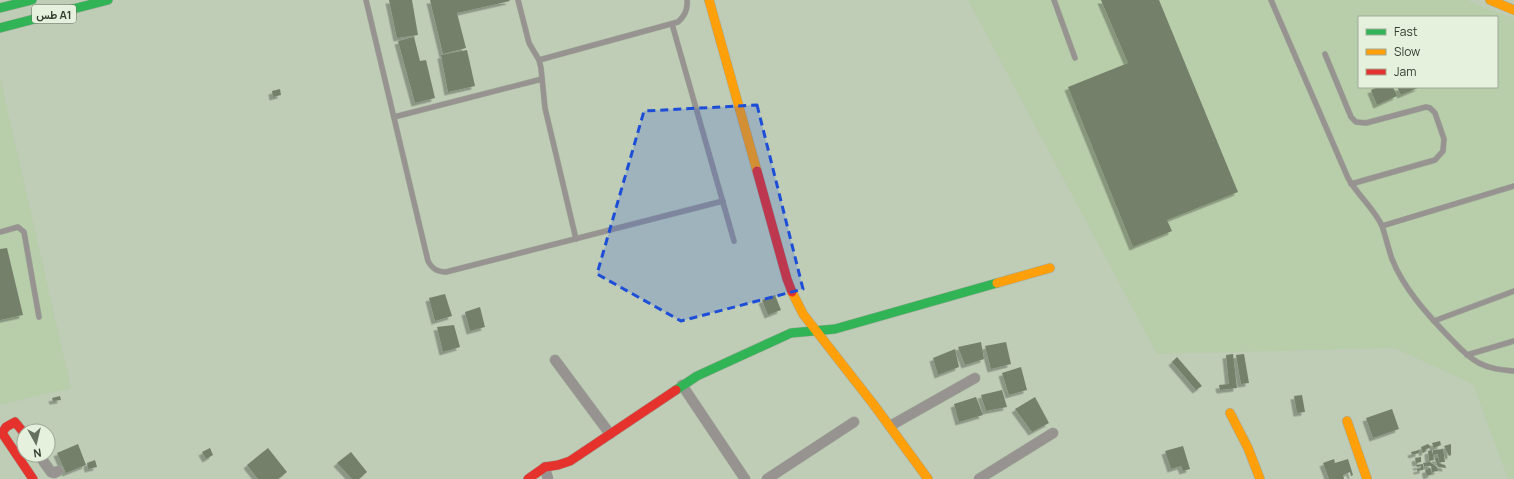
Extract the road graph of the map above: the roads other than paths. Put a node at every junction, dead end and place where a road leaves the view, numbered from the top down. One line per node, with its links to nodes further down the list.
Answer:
1 (32, 0): 10 (main road, طس A1)
2 (108, 0): 13 (main road, طس A1)
3 (366, 0): 18 (lane)
4 (518, 0): 16 (lane)
5 (687, 0): 12 (lane)
6 (709, 0): 30 (main road)
7 (1054, 0): 15 (lane)
8 (1271, 0): 19 (lane)
9 (1490, 0): 11 (main road)
10 (0, 8)
11 (1514, 10)
12 (672, 24): 16 (lane); 21 (lane)
13 (0, 28)
14 (1325, 54): 19 (lane)
15 (1075, 58)
16 (538, 60): 17 (lane)
17 (542, 79): 18 (lane); 24 (lane)
18 (394, 117): 24 (lane)
19 (1351, 184): 22 (lane)
20 (1514, 186): 22 (lane)
21 (723, 201): 24 (lane); 25 (lane)
22 (1382, 226): 29 (lane)
23 (0, 232): 28 (lane)
24 (576, 239)
25 (734, 241)
26 (1050, 268): 30 (main road)
27 (1514, 291): 29 (lane)
28 (39, 318)
29 (1434, 321): 32 (lane)
30 (816, 331): 36 (main road); 41 (main road)
31 (1514, 341): 32 (lane)
32 (1467, 355): 34 (lane)
33 (555, 360): 43 (street)
34 (1514, 371)
35 (975, 378): 41 (street)
36 (682, 385): 43 (main road); 51 (street)
37 (1230, 413): 55 (main road)
38 (1347, 421): 56 (main road)
39 (854, 422): 52 (street)
40 (16, 423): 44 (main road)
41 (890, 426): 53 (main road)
42 (1053, 433): 54 (street)
43 (610, 434): 46 (main road)
44 (4, 447): 48 (main road)
45 (45, 463): 47 (street)
46 (545, 468): 49 (main road); 50 (street)
47 (58, 471)
48 (33, 479)
49 (528, 479)
50 (548, 479)
51 (745, 479)
52 (767, 479)
53 (928, 479)
54 (979, 479)
55 (1260, 479)
56 (1367, 479)

